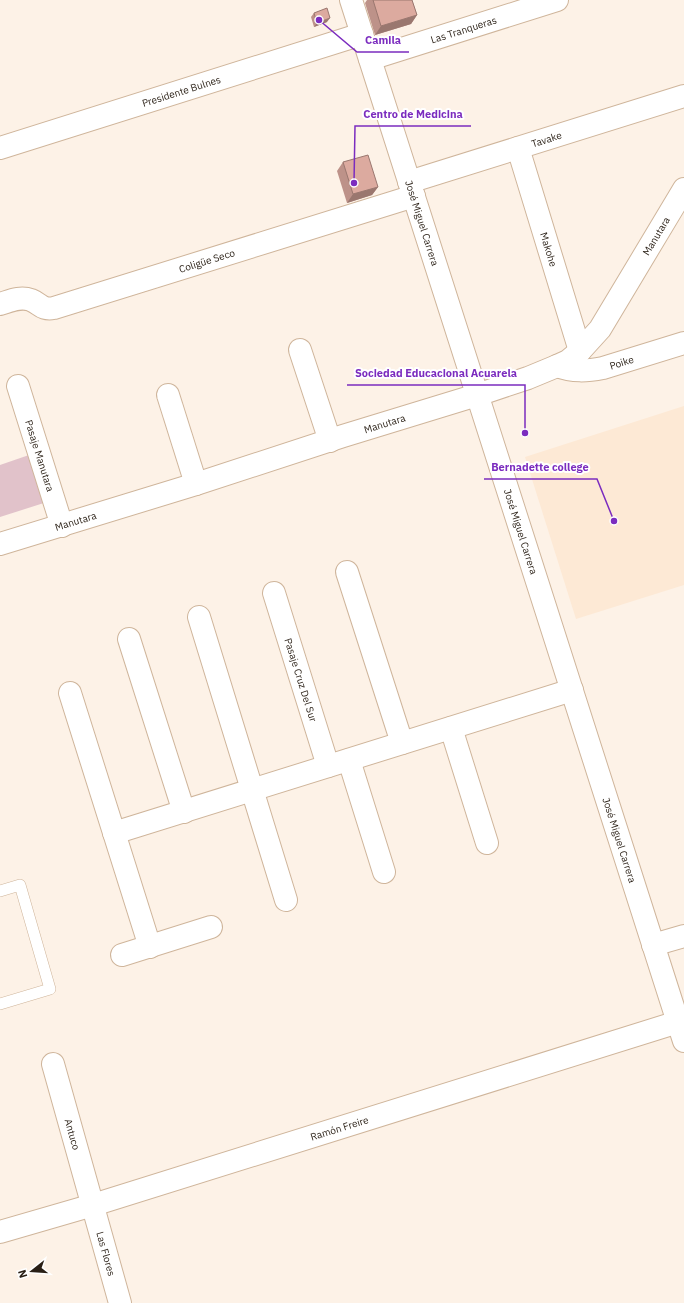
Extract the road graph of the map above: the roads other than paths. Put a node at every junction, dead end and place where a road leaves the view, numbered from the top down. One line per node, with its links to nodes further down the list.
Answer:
1 (351, 0): 4 (street, José Miguel Carrera)
2 (557, 0): 3 (street, Las Tranqueras)
3 (511, 7): 5 (street, Las Tranqueras)
4 (362, 34): 5 (street, José Miguel Carrera); 7 (street, Presidente Bulnes)
5 (370, 59): 9 (street, José Miguel Carrera)
6 (684, 96): 8 (street, Tavake)
7 (0, 148)
8 (518, 148): 9 (street, Tavake); 14 (street, Makohe)
9 (412, 189): 11 (street, Coligüe Seco); 18 (street, José Miguel Carrera)
10 (684, 189): 14 (street, Manutara)
11 (0, 304)
12 (684, 343): 15 (street, Poike)
13 (300, 350): 19 (street)
14 (580, 351): 15 (street, Manutara)
15 (557, 366): 18 (street, Manutara)
16 (18, 386): 21 (street, Pasaje Manutara)
17 (168, 395): 20 (street)
18 (477, 395): 19 (street, Manutara); 27 (street, José Miguel Carrera)
19 (330, 441): 20 (street, Manutara)
20 (196, 484): 21 (street, Manutara)
21 (62, 526): 22 (street, Manutara)
22 (0, 544)
23 (347, 572): 30 (street)
24 (274, 593): 32 (street, Pasaje Cruz Del Sur)
25 (199, 616): 33 (street)
26 (129, 639): 34 (street)
27 (572, 690): 29 (street); 42 (street, José Miguel Carrera)
28 (70, 693): 35 (street)
29 (451, 728): 30 (street); 36 (street)
30 (402, 743): 31 (street)
31 (349, 760): 32 (street); 37 (street)
32 (328, 766): 33 (street)
33 (252, 790): 34 (street); 39 (street)
34 (184, 812): 35 (street)
35 (114, 833): 43 (street)
36 (487, 842)
37 (384, 872)
38 (0, 891): 45 (lane)
39 (286, 900)
40 (211, 927): 43 (street)
41 (684, 936): 42 (street)
42 (654, 945): 46 (street, José Miguel Carrera)
43 (150, 946): 44 (street)
44 (122, 955)
45 (0, 1004)
46 (681, 1031): 48 (street, Ramón Freire)
47 (53, 1064): 48 (street, Antuco)
48 (93, 1205): 49 (street, Ramón Freire); 50 (street, Las Flores)
49 (0, 1232)
50 (120, 1303)

